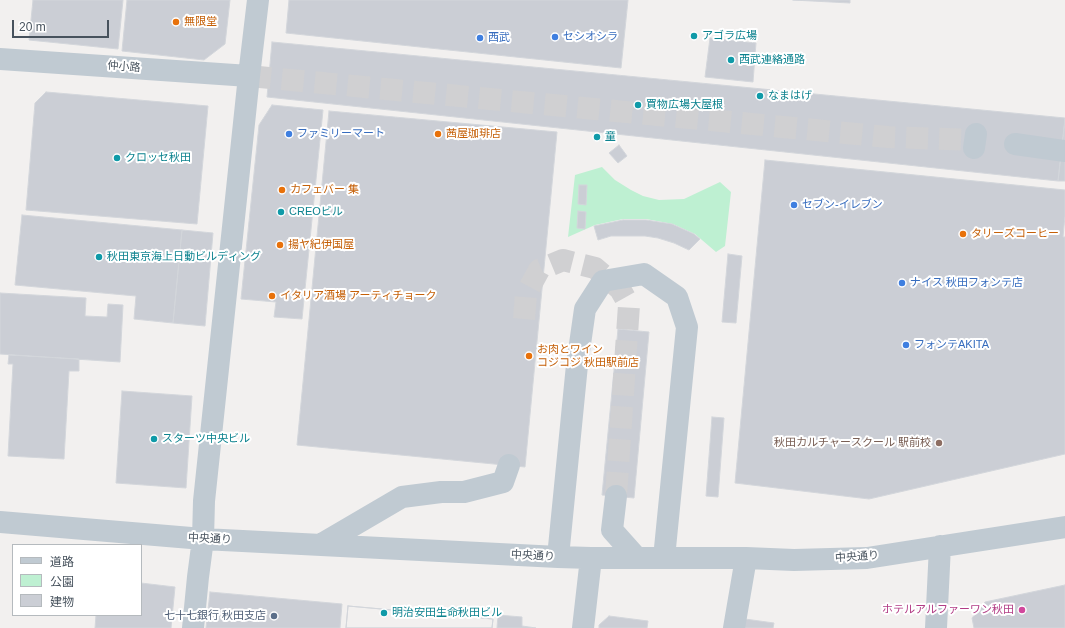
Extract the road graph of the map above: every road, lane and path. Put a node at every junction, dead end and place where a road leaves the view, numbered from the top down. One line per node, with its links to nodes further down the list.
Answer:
1 (258, 0): 3 (street)
2 (0, 59): 3 (street, 仲小路)
3 (249, 76): 10 (street)
4 (1014, 145): 5 (street)
5 (1065, 151)
6 (509, 465): 11 (street)
7 (616, 496): 15 (street)
8 (0, 522): 10 (street, 中央通り)
9 (1065, 527): 12 (street, 中央通り)
10 (203, 539): 11 (street, 中央通り); 18 (street)
11 (320, 545): 13 (street, 中央通り)
12 (940, 546): 17 (street, 中央通り); 21 (street)
13 (558, 557): 14 (street, 中央通り); 16 (street)
14 (591, 558): 15 (street, 中央通り); 19 (street)
15 (637, 558): 16 (street, 中央通り)
16 (664, 558): 17 (street, 中央通り)
17 (746, 558): 20 (street)
18 (193, 628)
19 (582, 628)
20 (734, 628)
21 (936, 628)

